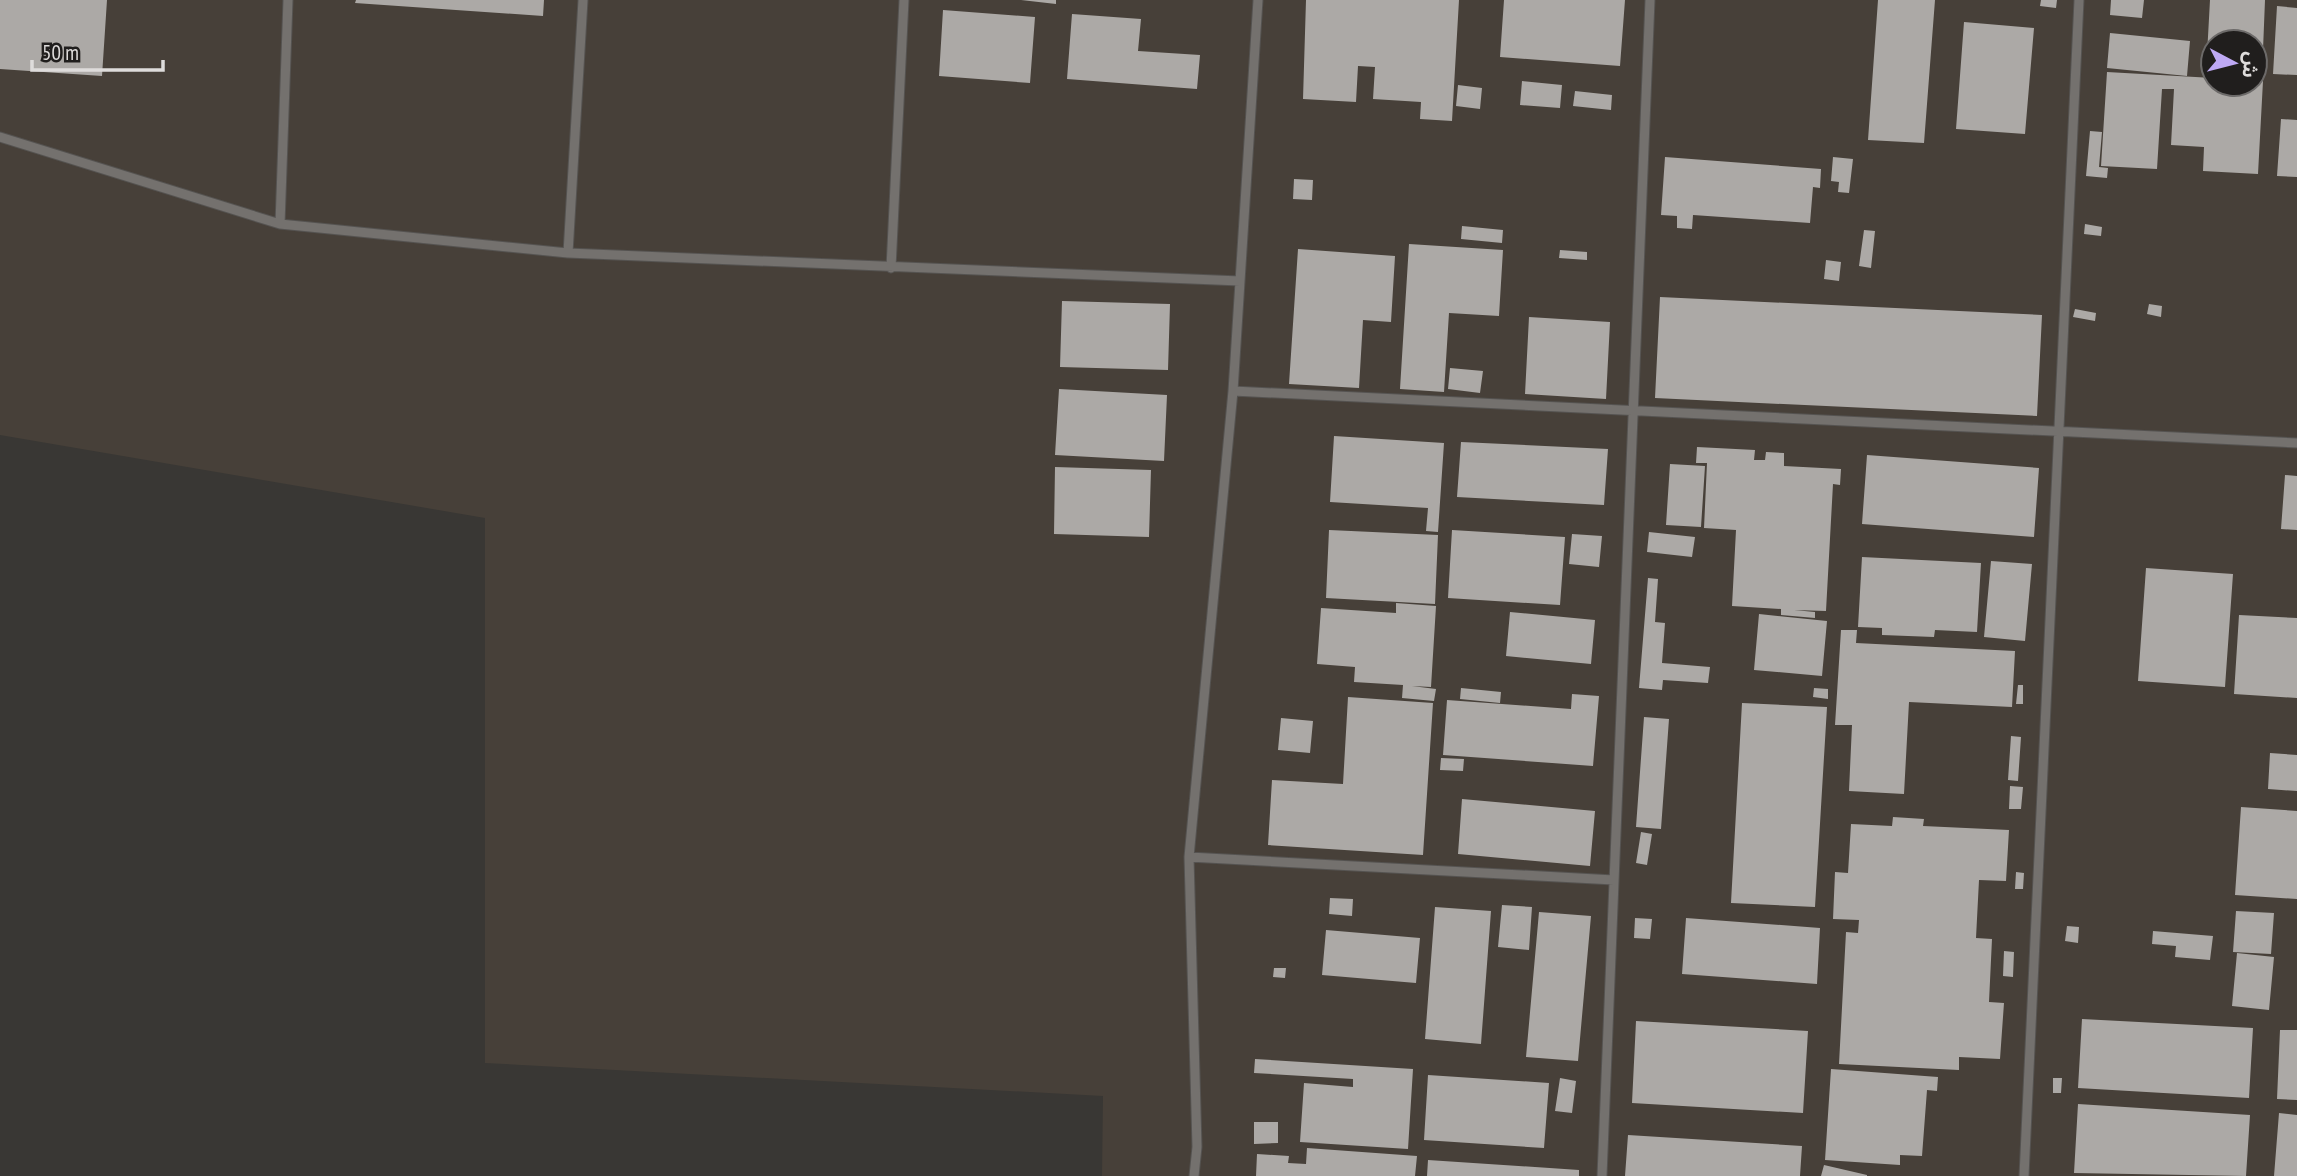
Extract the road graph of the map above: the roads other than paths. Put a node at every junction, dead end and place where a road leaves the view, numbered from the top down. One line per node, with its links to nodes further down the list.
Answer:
1 (288, 0): 8 (lane)
2 (583, 0): 9 (lane)
3 (904, 0): 10 (lane)
4 (1258, 0): 11 (lane)
5 (1650, 0): 13 (lane)
6 (2080, 0): 14 (lane)
7 (0, 137): 8 (lane)
8 (279, 224): 9 (lane)
9 (568, 253): 10 (lane)
10 (891, 268): 11 (lane)
11 (1240, 281): 12 (lane)
12 (1233, 391): 13 (lane); 16 (lane)
13 (1633, 411): 14 (lane); 17 (lane)
14 (2059, 431): 15 (lane); 20 (lane)
15 (2297, 443)
16 (1189, 857): 17 (lane); 18 (lane)
17 (1614, 880): 19 (lane)
18 (1194, 1176)
19 (1602, 1176)
20 (2024, 1176)

